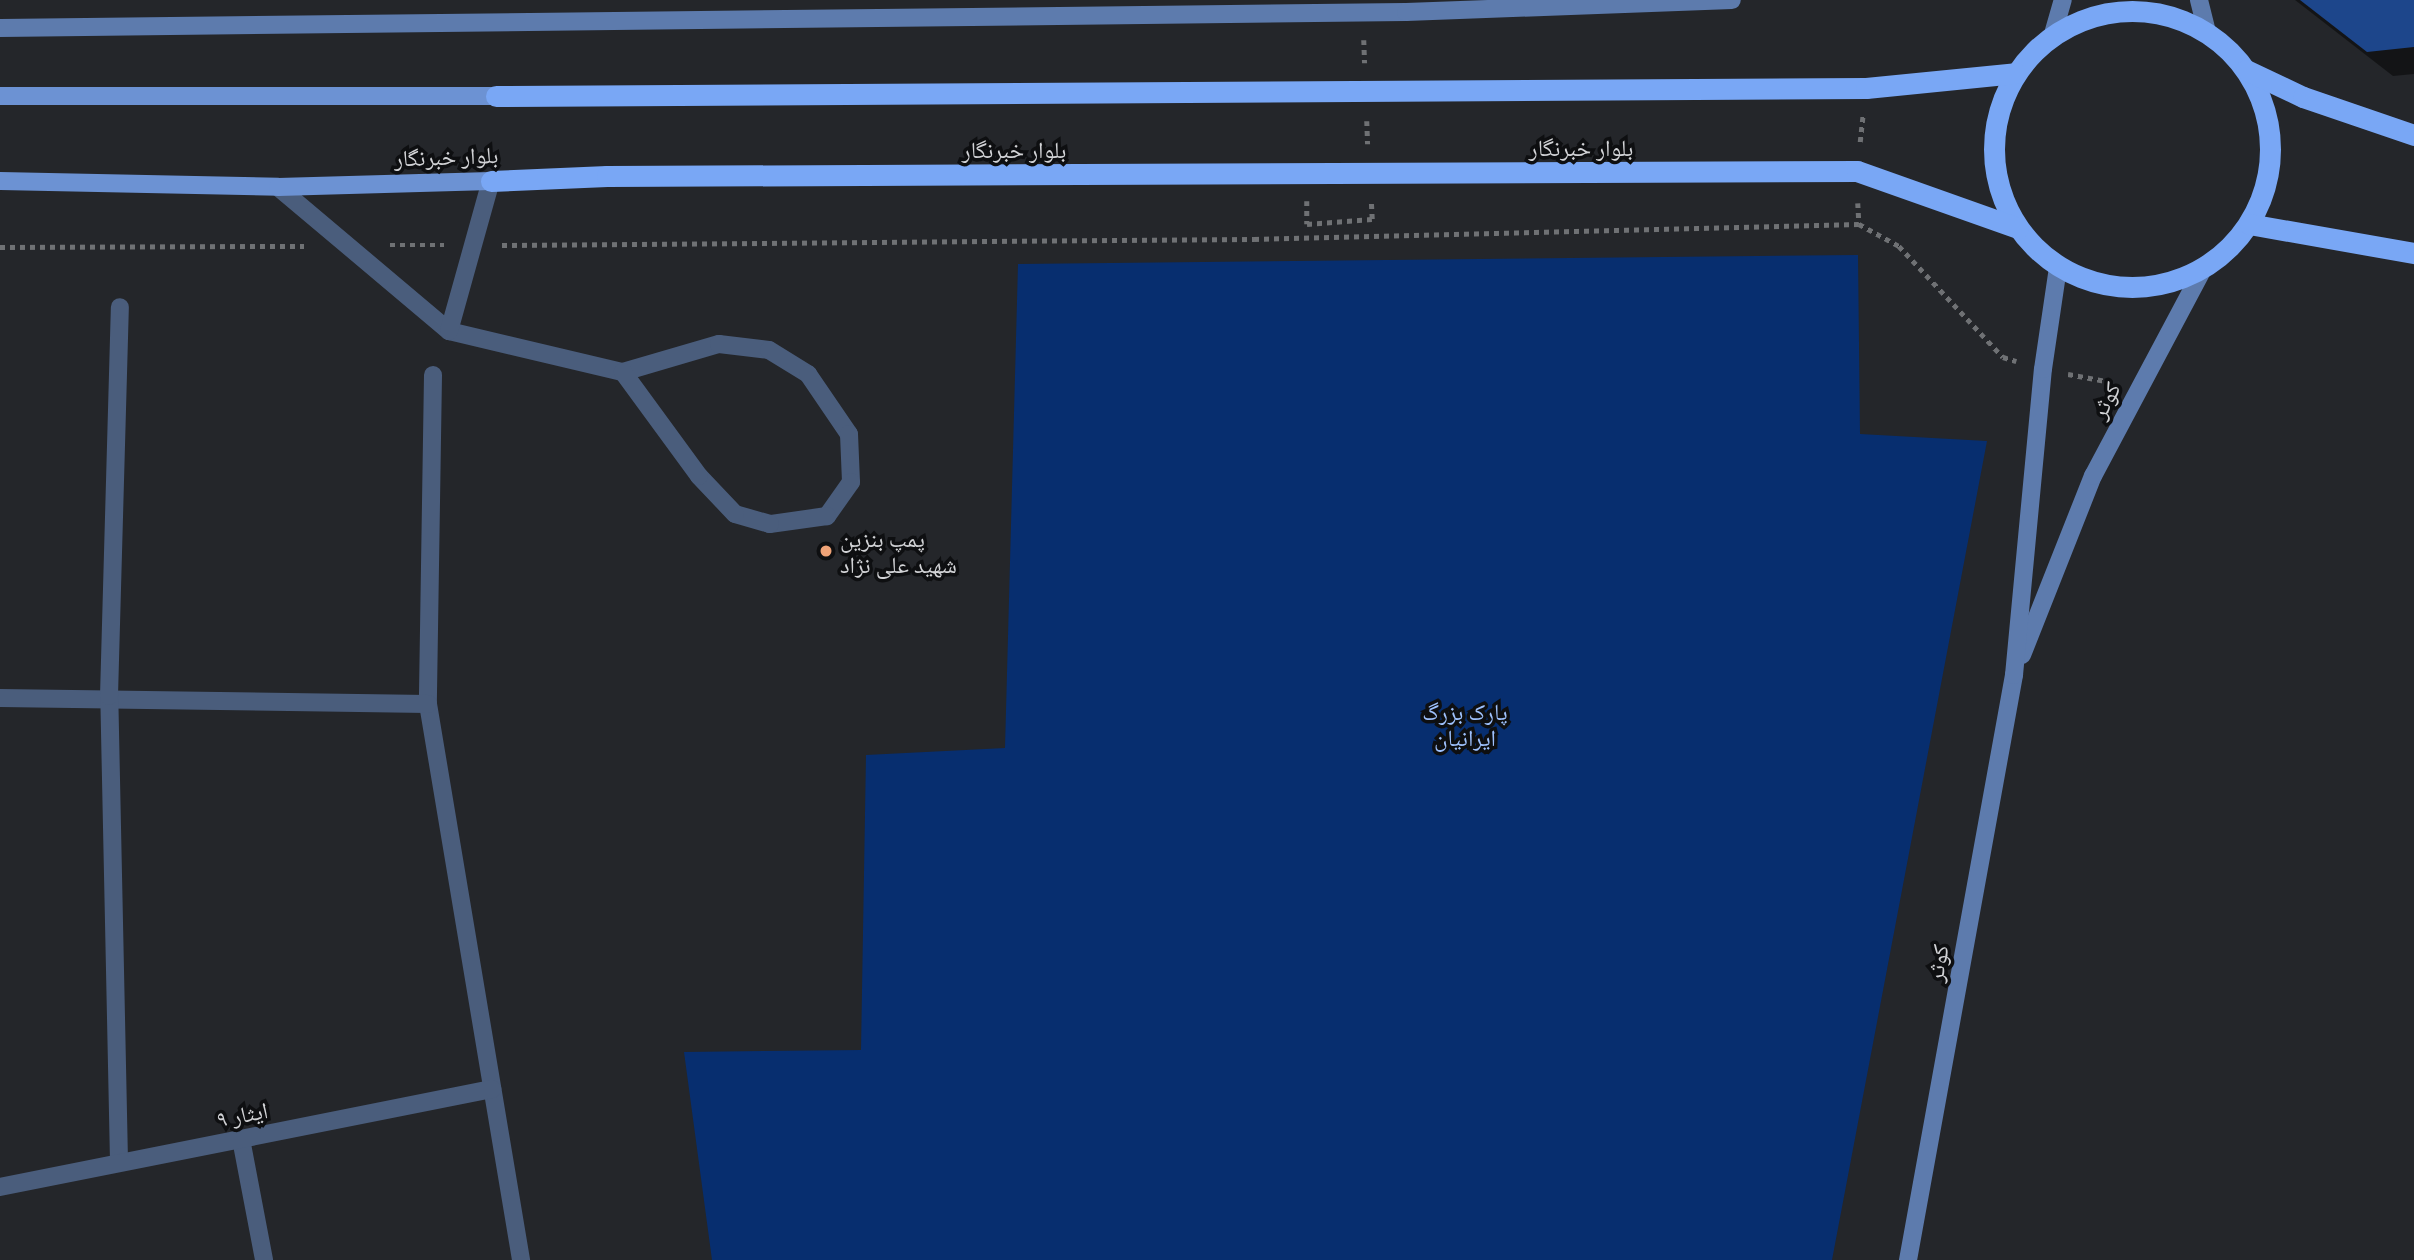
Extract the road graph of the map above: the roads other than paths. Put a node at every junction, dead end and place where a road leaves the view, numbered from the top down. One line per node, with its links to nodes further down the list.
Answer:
1 (1731, 0): 4 (main road)
2 (2063, 0): 6 (main road)
3 (2199, 0): 5 (main road)
4 (0, 28)
5 (2207, 33): 6 (highway); 7 (highway)
6 (2053, 34): 8 (highway)
7 (2244, 69): 11 (highway); 15 (highway)
8 (2015, 73): 10 (highway); 16 (highway)
9 (0, 96): 10 (main road)
10 (496, 96)
11 (2414, 135)
12 (0, 181): 14 (main road, بلوار خبرنگار)
13 (491, 181): 14 (main road, بلوار خبرنگار); 16 (highway, بلوار خبرنگار); 21 (street)
14 (278, 187): 21 (street)
15 (2249, 224): 17 (highway); 19 (highway)
16 (2018, 229): 18 (highway)
17 (2414, 253)
18 (2058, 267): 19 (highway); 24 (main road, کوثر)
19 (2203, 269): 24 (main road, کوثر)
20 (121, 307): 25 (street)
21 (449, 331): 22 (street)
22 (623, 372): 22 (street)
23 (433, 376): 27 (street)
24 (2014, 675): 34 (main road, کوثر)
25 (109, 696): 26 (street); 27 (street); 30 (street)
26 (0, 698)
27 (428, 704): 28 (street)
28 (492, 1089): 29 (street, ایثار ۹); 33 (street)
29 (242, 1139): 30 (street, ایثار ۹); 32 (street)
30 (118, 1161): 31 (street, ایثار ۹)
31 (0, 1187)
32 (264, 1260)
33 (521, 1260)
34 (1908, 1260)

